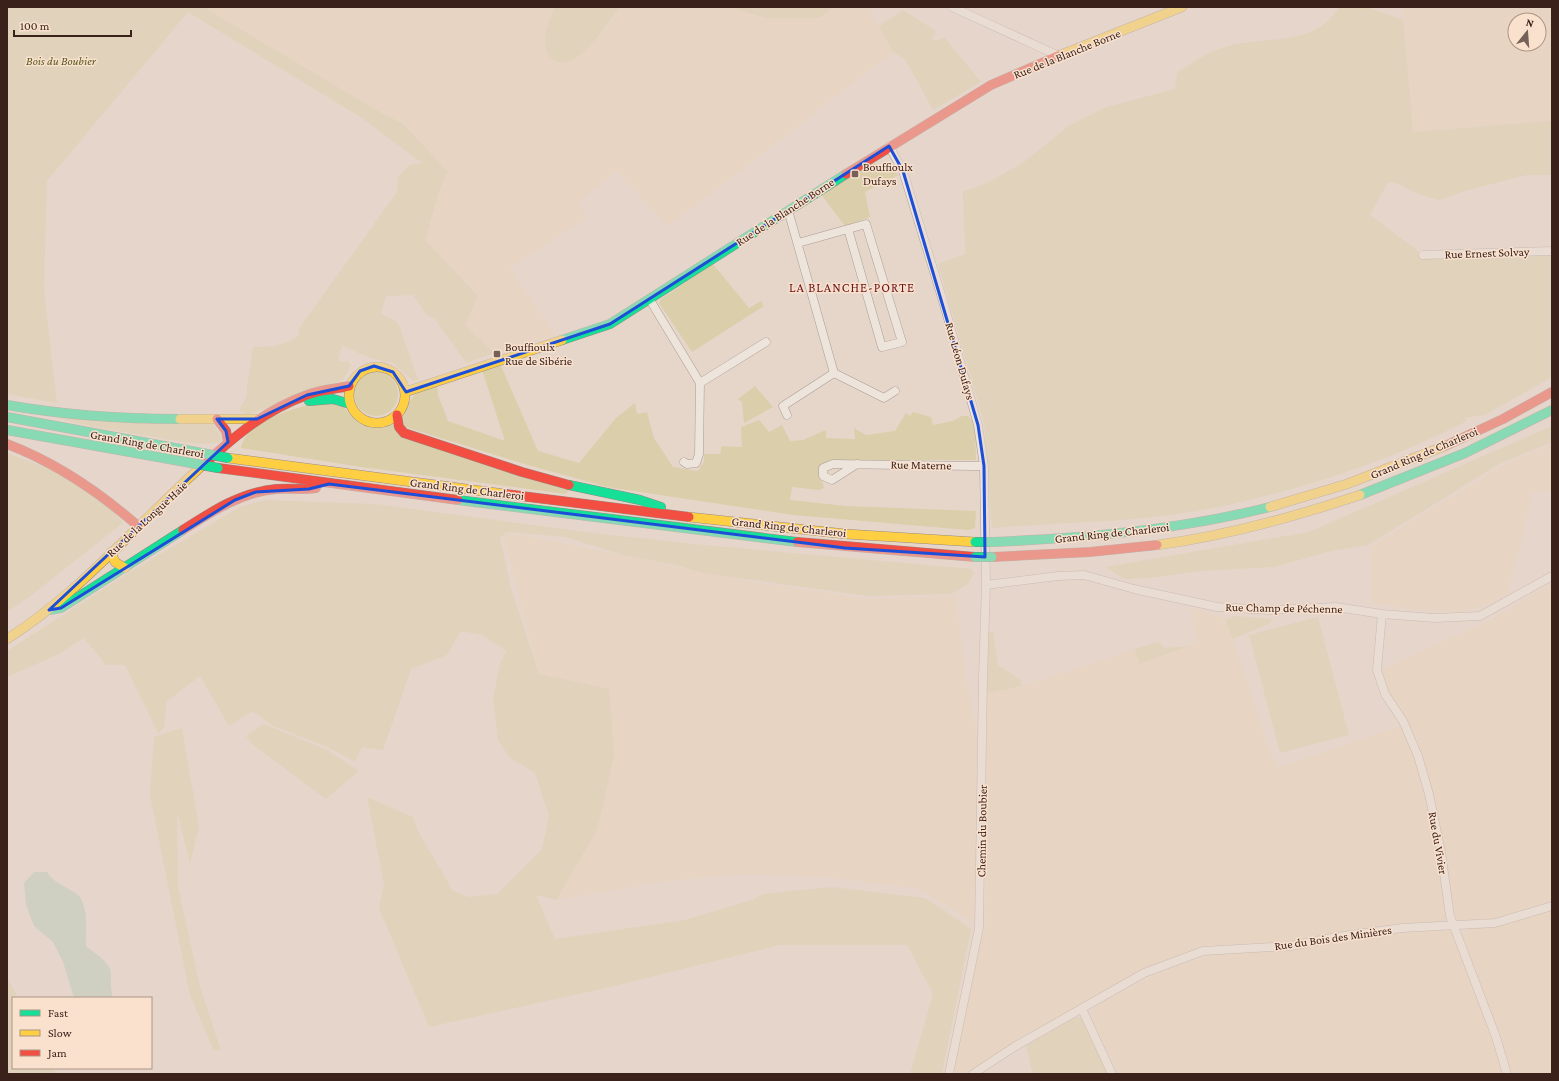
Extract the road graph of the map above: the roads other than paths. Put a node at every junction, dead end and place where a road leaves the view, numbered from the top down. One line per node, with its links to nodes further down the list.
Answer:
1 (952, 7): 3 (street)
2 (1182, 7): 3 (main road, Rue de la Blanche Borne)
3 (1059, 56): 4 (main road, Rue de la Blanche Borne)
4 (889, 146): 5 (main road, Rue de la Blanche Borne); 32 (street, Rue Léon Dufays)
5 (788, 210): 7 (street); 10 (main road, Rue de la Blanche Borne)
6 (848, 229): 6 (street); 7 (street)
7 (798, 243): 12 (street)
8 (1552, 251): 9 (street, Rue Ernest Solvay)
9 (1423, 255)
10 (650, 300): 13 (street); 16 (main road, Rue de la Blanche Borne)
11 (766, 342): 13 (street)
12 (834, 373): 15 (street); 23 (street)
13 (700, 383): 30 (street)
14 (349, 386): 16 (main road); 18 (main road, Rue de la Longue Haie); 19 (main road)
15 (895, 391)
16 (405, 392): 22 (main road)
17 (1552, 392): 34 (main road, Grand Ring de Charleroi, bridge)
18 (289, 404): 19 (main road, Rue de la Longue Haie); 26 (main road, Rue de la Longue Haie)
19 (350, 404): 22 (main road)
20 (7, 405): 25 (main road)
21 (1552, 410): 33 (main road, Grand Ring de Charleroi, bridge)
22 (397, 415): 34 (main road)
23 (787, 415)
24 (7, 417): 34 (main road, Grand Ring de Charleroi, bridge)
25 (217, 419): 26 (main road); 28 (main road)
26 (258, 419): 28 (main road, Rue de la Longue Haie)
27 (7, 430): 33 (main road, Grand Ring de Charleroi, bridge)
28 (228, 442): 35 (main road, Rue de la Longue Haie)
29 (7, 444): 35 (main road)
30 (684, 462)
31 (857, 464): 32 (street, Rue Materne)
32 (984, 466): 39 (street, Rue Léon Dufays)
33 (329, 484): 37 (main road)
34 (696, 518)
35 (138, 526): 36 (main road, Rue de la Longue Haie)
36 (111, 552): 37 (main road); 40 (main road, Rue de la Longue Haie)
37 (125, 568): 40 (main road)
38 (1552, 576): 41 (street, Rue Champ de Péchenne)
39 (986, 585): 41 (street, Rue Champ de Péchenne); 46 (street, Chemin du Boubier)
40 (49, 610): 42 (main road, Rue de la Longue Haie)
41 (1382, 614): 44 (street, Rue du Vivier)
42 (7, 639)
43 (1552, 906): 44 (street, Rue du Bois des Minières)
44 (1453, 925): 45 (street, Rue du Bois des Minières); 49 (street, Rue du Vivier)
45 (1082, 1008): 47 (street, Rue du Bois des Minières); 48 (street)
46 (949, 1074)
47 (973, 1074)
48 (1112, 1074)
49 (1507, 1074)

